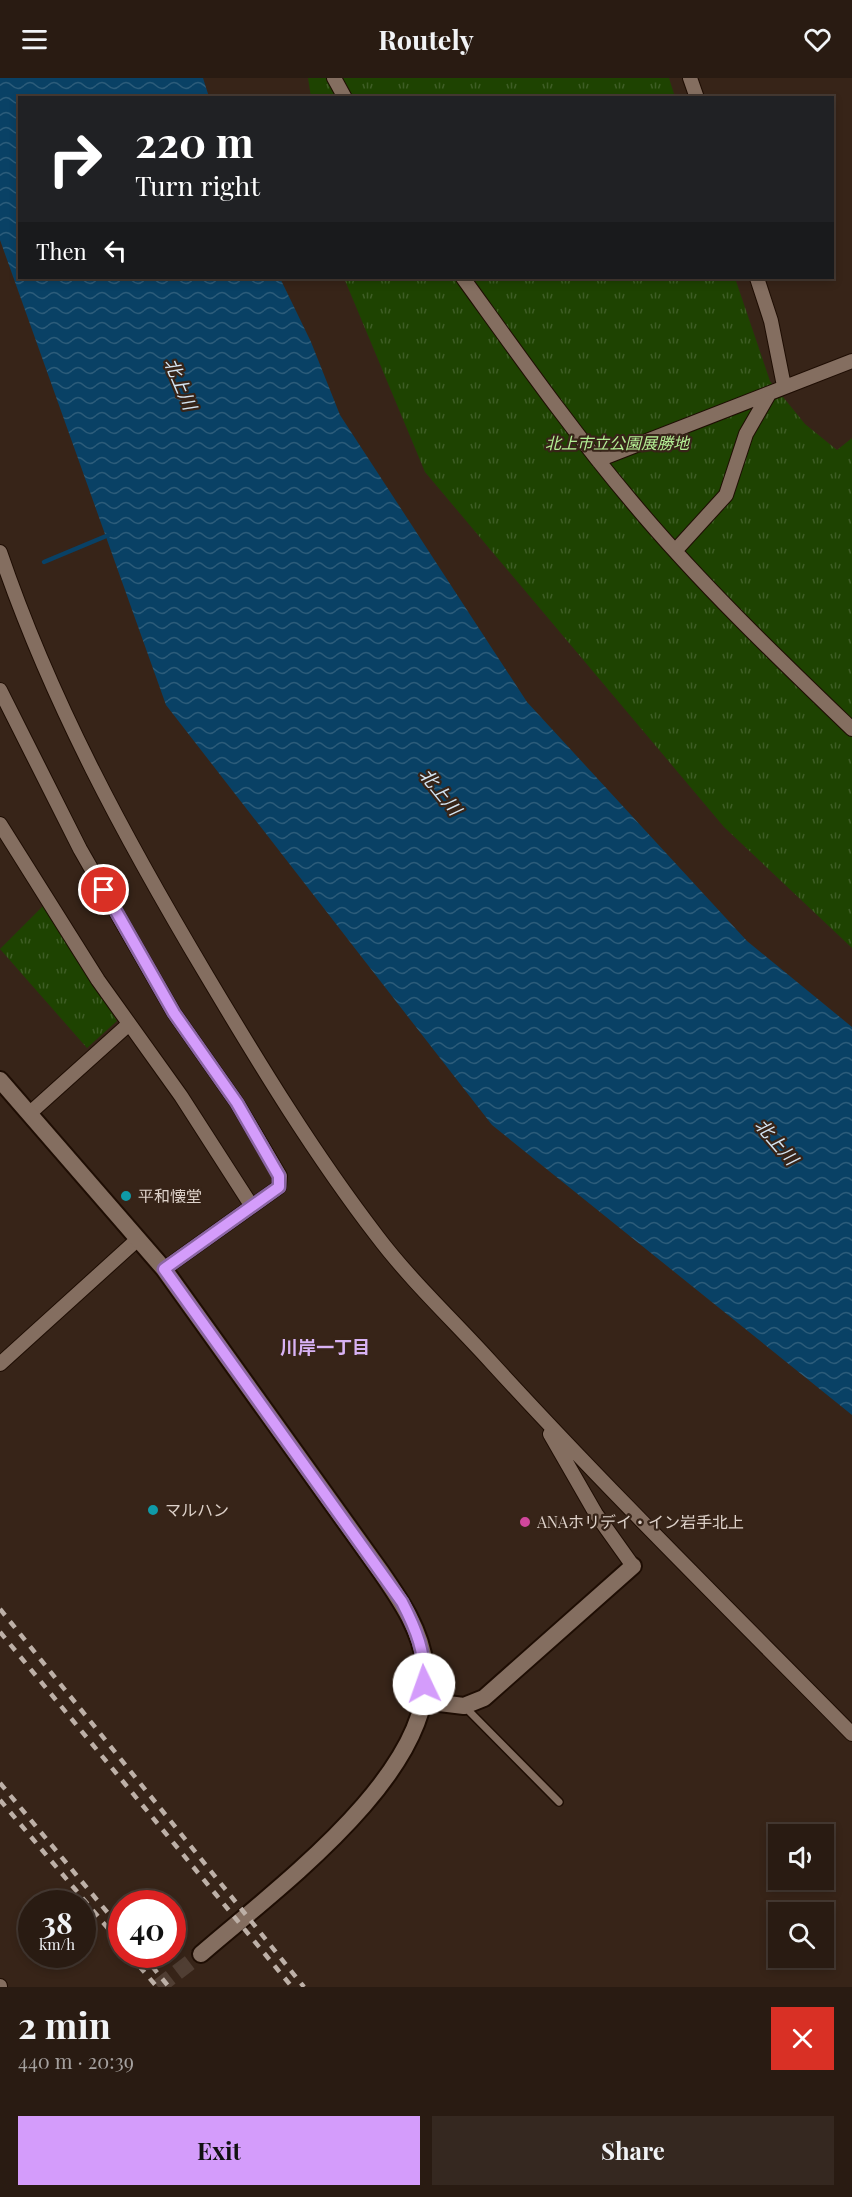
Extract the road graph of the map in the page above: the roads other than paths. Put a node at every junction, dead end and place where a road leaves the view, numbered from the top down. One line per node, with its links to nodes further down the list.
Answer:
1 (334, 78): 3 (street)
2 (690, 78): 4 (street)
3 (344, 96)
4 (696, 96)
5 (464, 279): 10 (street)
6 (757, 279): 8 (street)
7 (852, 361): 8 (street)
8 (784, 386): 9 (street)
9 (769, 394): 10 (street); 11 (street)
10 (598, 460): 11 (street)
11 (675, 551): 15 (street)
12 (0, 552): 13 (street)
13 (6, 587): 24 (street)
14 (0, 690): 20 (street)
15 (852, 729)
16 (3, 834): 17 (street)
17 (129, 1024): 19 (street); 20 (street)
18 (0, 1080): 19 (street)
19 (30, 1113): 21 (street)
20 (251, 1205): 22 (street)
21 (138, 1239): 22 (street); 23 (street)
22 (164, 1269): 26 (street)
23 (0, 1364)
24 (540, 1416): 25 (street); 28 (street)
25 (633, 1566): 27 (street)
26 (423, 1701): 27 (street); 30 (street)
27 (464, 1706): 29 (lane)
28 (852, 1734)
29 (559, 1802)
30 (201, 1954)

